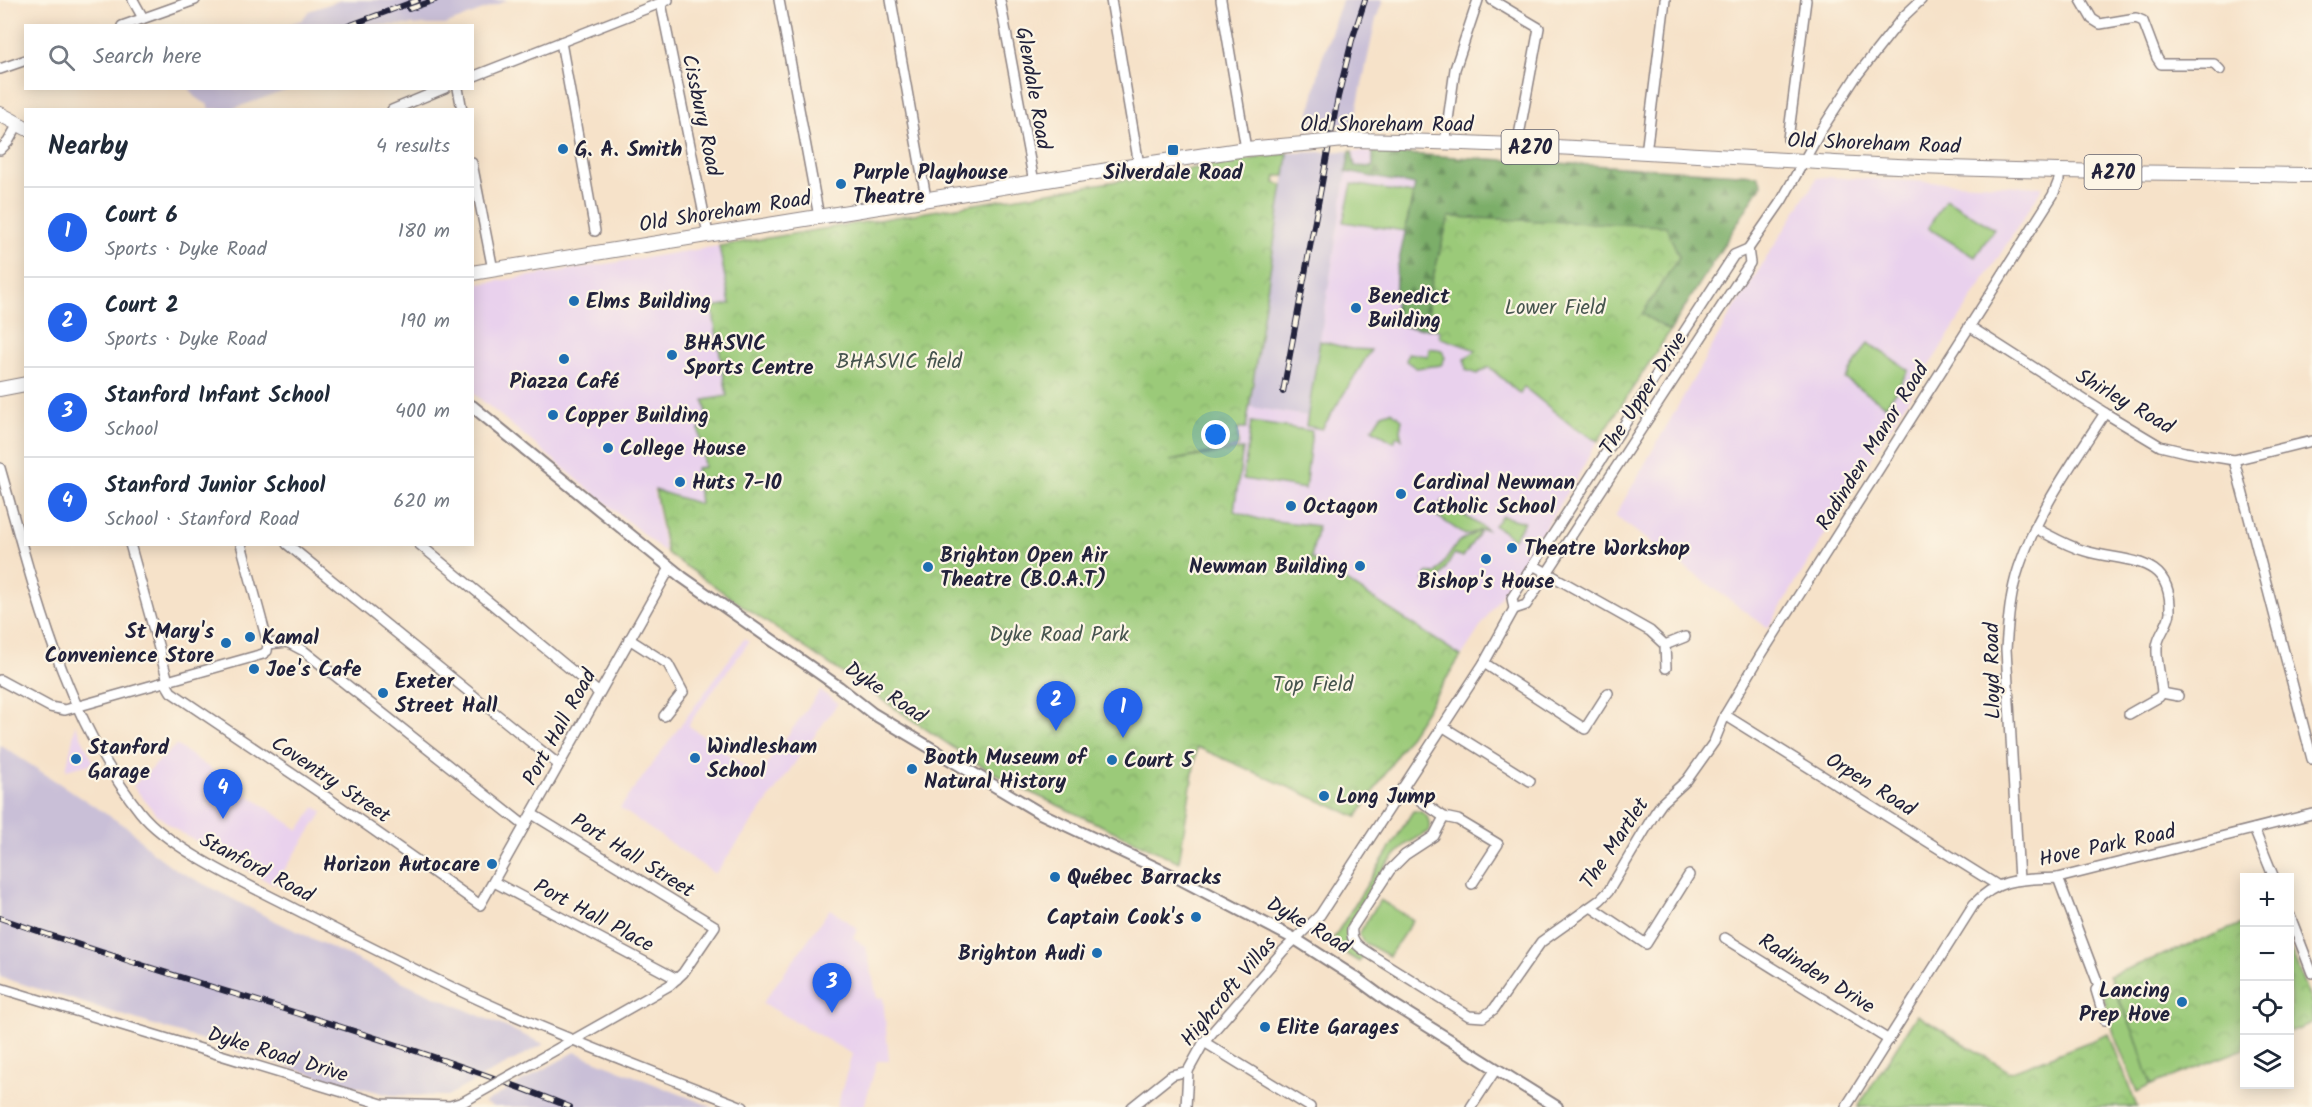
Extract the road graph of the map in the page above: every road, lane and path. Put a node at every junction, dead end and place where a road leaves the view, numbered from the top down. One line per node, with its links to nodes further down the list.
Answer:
1 (134, 0): 15 (street)
2 (195, 0): 15 (street)
3 (779, 0): 41 (street)
4 (891, 0): 40 (street)
5 (1000, 0): 39 (street, Glendale Road)
6 (1111, 0): 35 (street)
7 (1221, 0): 31 (street)
8 (1478, 0): 29 (street)
9 (1492, 0): 30 (street)
10 (1665, 0): 33 (street)
11 (1806, 0): 28 (street)
12 (1921, 0): 34 (street, The Upper Drive)
13 (2081, 0): 20 (street)
14 (664, 2): 17 (street); 43 (street, Cissbury Road)
15 (143, 18): 16 (street)
16 (128, 24)
17 (561, 42): 21 (street); 42 (street)
18 (24, 61): 19 (street)
19 (0, 69)
20 (2220, 70)
21 (474, 76)
22 (440, 90): 24 (street)
23 (458, 90): 25 (street)
24 (397, 108)
25 (462, 108)
26 (0, 114): 27 (main road)
27 (22, 126): 32 (street)
28 (1788, 139)
29 (1445, 142): 30 (main road, Old Shoreham Road / A270); 31 (main road, Old Shoreham Road / A270, bridge)
30 (1517, 146): 33 (main road, Old Shoreham Road / A270)
31 (1246, 149): 35 (main road, Old Shoreham Road / A270)
32 (0, 150)
33 (1646, 153): 34 (main road, Old Shoreham Road / A270)
34 (1802, 161): 36 (main road, Old Shoreham Road / A270); 44 (street, The Upper Drive)
35 (1139, 165): 39 (main road, Old Shoreham Road / A270)
36 (2059, 171): 38 (main road, Old Shoreham Road / A270); 47 (street, Radinden Manor Road)
37 (474, 173): 45 (street)
38 (2312, 175)
39 (1034, 182): 40 (main road, Old Shoreham Road / A270)
40 (926, 198): 41 (main road, Old Shoreham Road / A270)
41 (819, 217): 43 (main road, Old Shoreham Road / A270)
42 (595, 231)
43 (708, 234): 45 (main road, Old Shoreham Road / A270)
44 (1748, 249): 61 (street, The Upper Drive); 63 (street, The Upper Drive)
45 (493, 270): 46 (main road, Old Shoreham Road / A270)
46 (474, 273)
47 (1970, 326): 51 (street, Shirley Road); 78 (street, Radinden Manor Road)
48 (24, 384): 49 (main road)
49 (0, 389)
50 (474, 408): 62 (street, Dyke Road)
51 (2105, 413): 53 (street, Shirley Road); 56 (street, Lloyd Road)
52 (2312, 441): 53 (street, Shirley Road)
53 (2234, 460): 83 (street)
54 (0, 468): 55 (street, Stanford Road)
55 (2, 483): 77 (street, Stanford Road)
56 (2035, 528): 75 (street); 95 (street, Lloyd Road)
57 (131, 546): 72 (street)
58 (242, 546): 67 (street)
59 (288, 546): 84 (street)
60 (421, 546): 73 (street)
61 (1533, 565): 63 (street); 64 (street, The Upper Drive)
62 (670, 568): 66 (street, Port Hall Road); 104 (street, Dyke Road)
63 (1547, 573): 64 (street, The Upper Drive); 68 (street)
64 (1514, 609): 69 (street, The Upper Drive)
65 (1685, 637): 68 (street)
66 (629, 639): 73 (street, Port Hall Road); 80 (street)
67 (268, 644): 72 (street); 90 (street)
68 (1665, 645): 70 (street)
69 (1484, 663): 74 (street); 81 (street, The Upper Drive)
70 (1666, 668)
71 (0, 680): 77 (street)
72 (167, 681): 77 (street); 99 (street, Coventry Street)
73 (598, 692): 84 (street, Port Hall Road)
74 (1608, 693)
75 (2162, 693): 76 (street); 79 (street)
76 (2178, 696)
77 (77, 707): 110 (street, Stanford Road)
78 (1725, 714): 82 (street, Radinden Manor Road); 98 (street, Orpen Road)
79 (2129, 714)
80 (664, 716)
81 (1442, 726): 85 (street); 86 (street, The Upper Drive)
82 (1714, 742): 100 (street, The Martlet)
83 (2312, 759)
84 (559, 765): 87 (street, Port Hall Road)
85 (1530, 781)
86 (1402, 788): 89 (street); 104 (street, The Upper Drive)
87 (532, 814): 90 (street, Port Hall Road); 101 (street, Port Hall Street)
88 (2312, 814): 91 (street, Hove Park Road)
89 (1444, 817): 97 (street); 100 (street, The Martlet)
90 (525, 826): 96 (street, Port Hall Road)
91 (2254, 829): 92 (street); 94 (street, Hove Park Road)
92 (2272, 873)
93 (1689, 875): 100 (street)
94 (2058, 878): 95 (street, Hove Park Road); 108 (street)
95 (2019, 880): 98 (street, Hove Park Road)
96 (494, 882): 99 (street, Port Hall Road); 106 (street, Port Hall Place)
97 (1472, 884)
98 (1997, 885): 109 (street, Hove Park Road)
99 (480, 905)
100 (1591, 907)
101 (715, 927): 106 (street, Dyke Road Drive)
102 (2293, 927): 105 (street)
103 (1725, 938): 109 (street, Radinden Drive)
104 (1295, 939): 111 (street, Highcroft Villas); 112 (street, Dyke Road)
105 (2312, 973)
106 (677, 979): 110 (street, Dyke Road Drive)
107 (0, 988): 110 (street, Dyke Road Drive, bridge)
108 (2105, 1020)
109 (1889, 1040): 120 (street, Hove Park Road)
110 (573, 1041): 114 (street)
111 (1204, 1042): 113 (street, Highcroft Villas); 117 (street)
112 (1496, 1070): 118 (street); 119 (street, Dyke Road)
113 (1188, 1071): 115 (street, Highcroft Villas); 116 (street)
114 (743, 1107)
115 (1132, 1107)
116 (1186, 1107)
117 (1310, 1107)
118 (1471, 1107)
119 (1557, 1107)
120 (1846, 1107)

